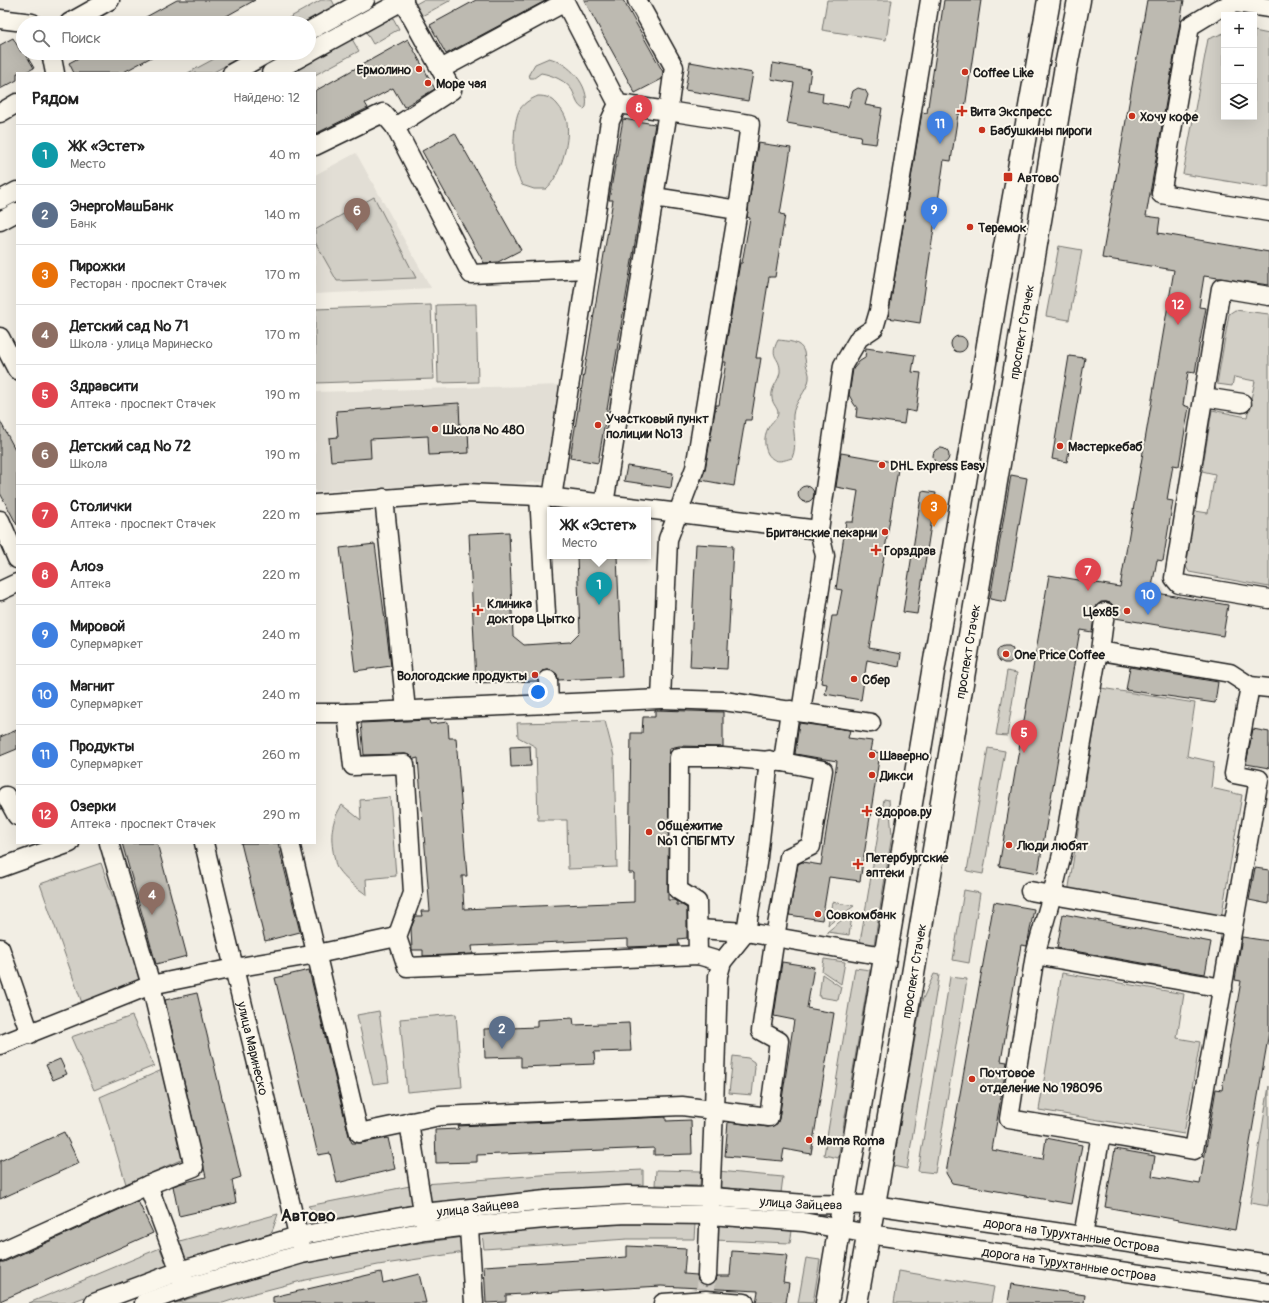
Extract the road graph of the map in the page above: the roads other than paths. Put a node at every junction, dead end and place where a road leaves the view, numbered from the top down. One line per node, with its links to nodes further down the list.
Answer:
1 (110, 0): 10 (street)
2 (365, 0): 13 (street)
3 (403, 0): 8 (street); 18 (street)
4 (637, 0): 23 (street)
5 (930, 0): 47 (street)
6 (1050, 0): 84 (main road)
7 (1079, 0): 98 (main road, проспект Стачек)
8 (379, 6): 14 (street)
9 (1269, 8): 30 (street)
10 (81, 16)
11 (0, 19): 12 (street)
12 (16, 21)
13 (316, 27)
14 (316, 48)
15 (52, 60): 19 (street)
16 (255, 60): 20 (street)
17 (295, 60): 21 (street)
18 (441, 69): 22 (street); 24 (street)
19 (55, 72)
20 (234, 72)
21 (273, 72)
22 (618, 104): 23 (street); 33 (street)
23 (668, 111): 27 (street); 29 (street)
24 (395, 128): 25 (street); 33 (street)
25 (316, 146)
26 (16, 192): 28 (street)
27 (654, 197): 29 (street); 42 (street)
28 (0, 200)
29 (738, 210): 45 (street)
30 (1269, 212)
31 (16, 213): 32 (street)
32 (0, 221)
33 (587, 269): 39 (street)
34 (1269, 296): 37 (street)
35 (0, 337): 36 (street)
36 (16, 368)
37 (1204, 397): 38 (street); 51 (street)
38 (1242, 403)
39 (546, 497): 40 (street); 42 (street); 53 (street)
40 (384, 498): 41 (street); 60 (street)
41 (316, 504)
42 (604, 504): 43 (street)
43 (629, 507)
44 (651, 510): 45 (street)
45 (679, 513): 47 (street); 58 (street)
46 (0, 520): 48 (street)
47 (819, 530): 61 (street)
48 (16, 558)
49 (16, 583): 50 (street)
50 (0, 591)
51 (1269, 600)
52 (1105, 612): 54 (street)
53 (546, 613)
54 (1100, 651): 56 (street); 75 (street)
55 (548, 680): 59 (street)
56 (1250, 686): 57 (street); 76 (street)
57 (1269, 687)
58 (661, 699): 59 (street); 61 (street)
59 (549, 704): 60 (street)
60 (406, 710): 63 (street)
61 (796, 711): 64 (street); 65 (street)
62 (316, 713): 63 (street)
63 (347, 713): 79 (street)
64 (871, 723)
65 (776, 761): 77 (street); 78 (street); 80 (street)
66 (8, 795): 67 (street)
67 (16, 814)
68 (64, 844): 72 (street)
69 (109, 844): 88 (street)
70 (204, 844): 87 (street, улица Маринеско)
71 (290, 844): 82 (street)
72 (34, 849): 73 (street)
73 (0, 868)
74 (1030, 891): 75 (street)
75 (1052, 895): 76 (street); 85 (street)
76 (1233, 927): 89 (street)
77 (698, 929): 78 (street); 83 (street)
78 (746, 932): 80 (street); 86 (street)
79 (397, 937): 82 (street); 83 (street)
80 (775, 937): 84 (street); 92 (street)
81 (0, 948): 90 (street)
82 (316, 954): 87 (street); 93 (street)
83 (698, 955): 86 (street)
84 (884, 956): 97 (main road)
85 (1035, 956): 89 (street); 94 (street)
86 (722, 962): 92 (street)
87 (234, 968): 88 (street); 106 (street, улица Маринеско)
88 (151, 985): 90 (street); 95 (street)
89 (1223, 988): 94 (street)
90 (30, 1034): 91 (street)
91 (0, 1045)
92 (714, 1109): 93 (street); 96 (street)
93 (409, 1122): 100 (street)
94 (1102, 1134): 107 (street)
95 (148, 1185): 108 (street); 111 (street)
96 (710, 1197): 97 (street, улица Зайцева); 99 (street, улица Зайцева); 101 (street)
97 (844, 1205): 98 (street, улица Зайцева); 103 (main road)
98 (874, 1205): 105 (main road, проспект Стачек); 107 (street, дорога на Турухтанные Острова)
99 (468, 1208): 100 (street, улица Зайцева); 102 (street)
100 (423, 1213): 104 (street); 106 (street, улица Зайцева)
101 (710, 1215): 102 (street, улица Зайцева); 103 (street, улица Зайцева); 114 (street)
102 (470, 1226): 104 (street, улица Зайцева); 118 (street)
103 (839, 1229): 105 (street, улица Зайцева); 121 (main road)
104 (426, 1231): 109 (street, улица Зайцева)
105 (868, 1234): 115 (street, дорога на Турухтанные острова); 122 (main road, проспект Стачек)
106 (298, 1236): 109 (street, улица Маринеско); 111 (street, улица Зайцева)
107 (1083, 1236): 110 (street, дорога на Турухтанные Острова)
108 (0, 1252)
109 (302, 1254): 113 (street, улица Зайцева)
110 (1269, 1263): 115 (street)
111 (180, 1271): 112 (street, улица Зайцева); 113 (street)
112 (144, 1284): 116 (street); 117 (street, улица Зайцева)
113 (186, 1288): 116 (street, улица Зайцева)
114 (706, 1288): 119 (street); 120 (street)
115 (1265, 1296)
116 (149, 1302)
117 (94, 1303)
118 (474, 1303)
119 (663, 1303)
120 (745, 1303)
121 (827, 1303)
122 (856, 1303)

